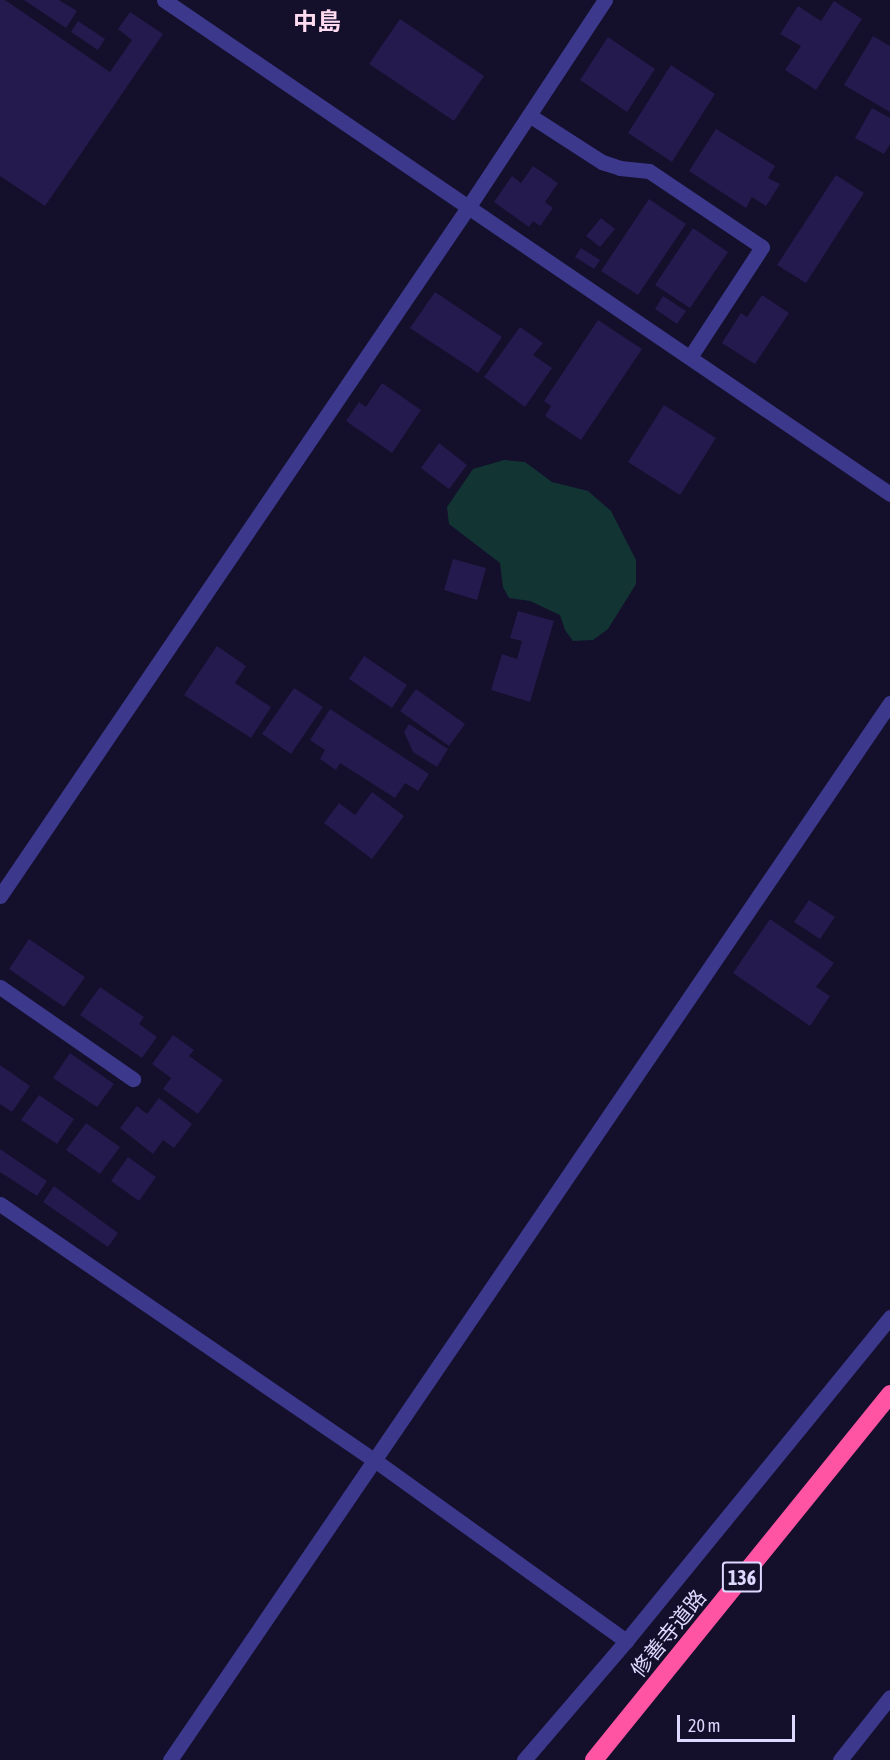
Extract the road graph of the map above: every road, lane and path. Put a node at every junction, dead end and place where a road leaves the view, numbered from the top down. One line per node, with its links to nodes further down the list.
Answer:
1 (164, 0): 4 (street)
2 (605, 0): 3 (street)
3 (529, 115): 4 (street); 5 (street)
4 (469, 206): 5 (street); 8 (street)
5 (690, 357): 6 (street)
6 (890, 494)
7 (890, 704): 14 (street)
8 (0, 896)
9 (0, 987): 10 (street)
10 (133, 1079)
11 (0, 1204): 14 (street)
12 (890, 1317): 15 (street)
13 (890, 1394): 19 (highway, 修善寺道路 / 136)
14 (373, 1460): 15 (street); 17 (street)
15 (626, 1641): 18 (street)
16 (890, 1697): 20 (street)
17 (170, 1760)
18 (524, 1760)
19 (594, 1760)
20 (840, 1760)

